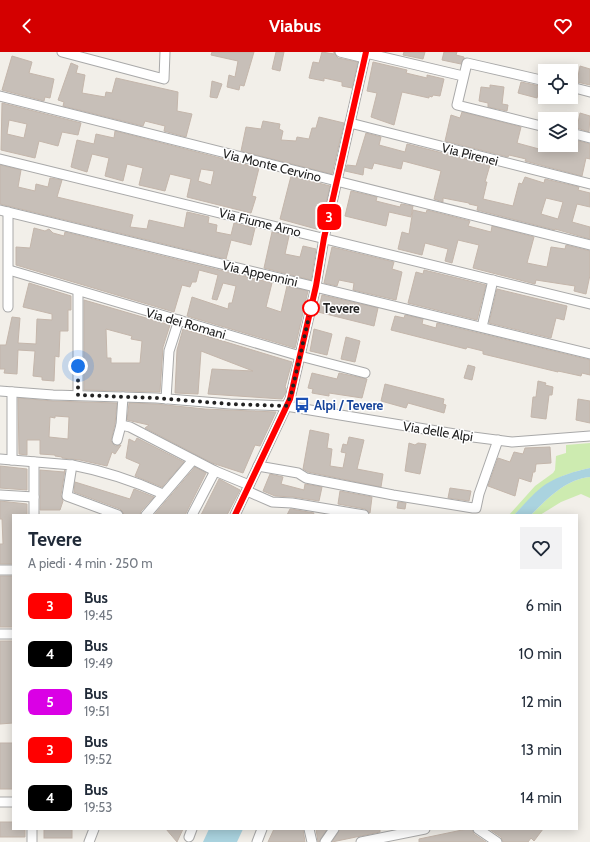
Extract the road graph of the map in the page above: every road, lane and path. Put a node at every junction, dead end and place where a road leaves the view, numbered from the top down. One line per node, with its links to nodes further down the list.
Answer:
1 (62, 52): 2 (street)
2 (165, 52)
3 (340, 52): 4 (street)
4 (365, 54): 5 (street); 10 (street)
5 (463, 76): 6 (street); 11 (street)
6 (538, 79)
7 (578, 89): 8 (street)
8 (590, 92)
9 (0, 96): 15 (street, Via Monte Cervino)
10 (350, 124): 15 (street); 16 (street, Via Pirenei)
11 (538, 124)
12 (578, 135): 13 (street)
13 (590, 138)
14 (0, 158): 18 (street, Via Fiume Arno)
15 (337, 180): 18 (street); 19 (street, Via Monte Cervino)
16 (590, 184)
17 (4, 211): 20 (street); 22 (street, Via Appennini)
18 (324, 238): 21 (street, Via Fiume Arno); 22 (street)
19 (590, 245)
20 (9, 270): 23 (street, Via dei Romani); 25 (street)
21 (493, 280): 24 (street, Via Fiume Arno); 27 (street)
22 (316, 286): 27 (street, Via Appennini); 29 (street)
23 (78, 291): 26 (street, Via dei Romani); 33 (street)
24 (590, 304)
25 (8, 307)
26 (179, 320): 29 (street, Via dei Romani); 35 (street)
27 (482, 327): 28 (street, Via Appennini)
28 (590, 354)
29 (300, 356): 30 (street, Via dei Romani); 36 (street)
30 (365, 373)
31 (0, 391): 32 (street, Via delle Alpi)
32 (12, 392): 33 (street, Via delle Alpi); 42 (street)
33 (78, 395): 34 (street, Via delle Alpi)
34 (123, 397): 35 (street, Via delle Alpi); 37 (street)
35 (166, 398): 36 (street, Via delle Alpi)
36 (286, 406): 40 (street, Via delle Alpi); 46 (street)
37 (121, 425): 39 (street); 43 (street)
38 (590, 436): 40 (street, Via delle Alpi)
39 (117, 440)
40 (498, 440): 46 (street)
41 (0, 459): 42 (street)
42 (12, 460): 44 (street)
43 (193, 460): 47 (street); 49 (street)
44 (34, 462): 45 (street); 51 (street)
45 (72, 465): 49 (street); 53 (street)
46 (258, 466): 48 (street)
47 (215, 471): 48 (street); 55 (street)
48 (248, 488): 56 (street); 57 (street)
49 (163, 494): 54 (street)
50 (0, 495): 51 (street)
51 (34, 497): 52 (street)
52 (34, 514)
53 (115, 514)
54 (147, 514)
55 (193, 514)
56 (238, 514)
57 (358, 514)
58 (0, 570): 59 (street)
59 (12, 570)
60 (0, 634): 61 (street)
61 (12, 634)
62 (0, 802): 63 (street)
63 (12, 802)
64 (32, 830): 72 (street)
65 (94, 830): 73 (street)
66 (262, 830): 74 (street)
67 (309, 830): 75 (street)
68 (333, 830): 76 (street)
69 (421, 830): 71 (street)
70 (479, 830): 78 (street)
71 (400, 835): 77 (street)
72 (32, 842)
73 (89, 842)
74 (257, 842)
75 (312, 842)
76 (325, 842)
77 (361, 842)
78 (497, 842)

